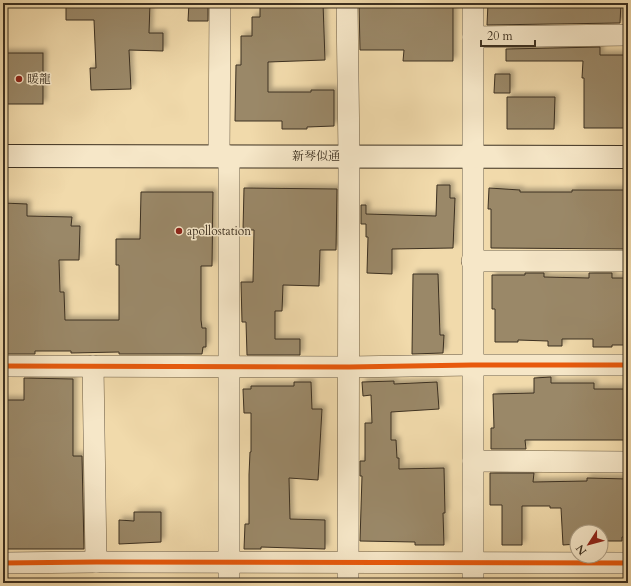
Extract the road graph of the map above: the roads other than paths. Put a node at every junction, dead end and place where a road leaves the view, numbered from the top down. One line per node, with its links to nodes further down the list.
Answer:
1 (220, 3): 7 (street)
2 (346, 3): 8 (street)
3 (473, 3): 5 (street)
4 (628, 35): 5 (street)
5 (473, 37): 9 (street)
6 (3, 156): 7 (street, 新琴似通)
7 (224, 156): 8 (street, 新琴似通); 17 (street)
8 (349, 156): 9 (street, 新琴似通); 18 (street)
9 (472, 156): 10 (street, 新琴似通); 11 (street)
10 (628, 156)
11 (472, 261): 12 (street); 13 (street)
12 (628, 261)
13 (472, 365): 14 (street); 18 (street); 19 (street)
14 (628, 365)
15 (3, 366): 16 (street)
16 (93, 366): 17 (street); 21 (street)
17 (229, 366): 18 (street); 22 (street)
18 (349, 367): 23 (street)
19 (473, 461): 20 (street); 24 (street)
20 (628, 462)
21 (96, 562): 22 (street); 26 (street)
22 (228, 562): 23 (street); 27 (street)
23 (348, 562): 24 (street); 28 (street)
24 (473, 562): 25 (street); 29 (street)
25 (628, 562)
26 (3, 563)
27 (229, 583)
28 (348, 583)
29 (473, 583)

